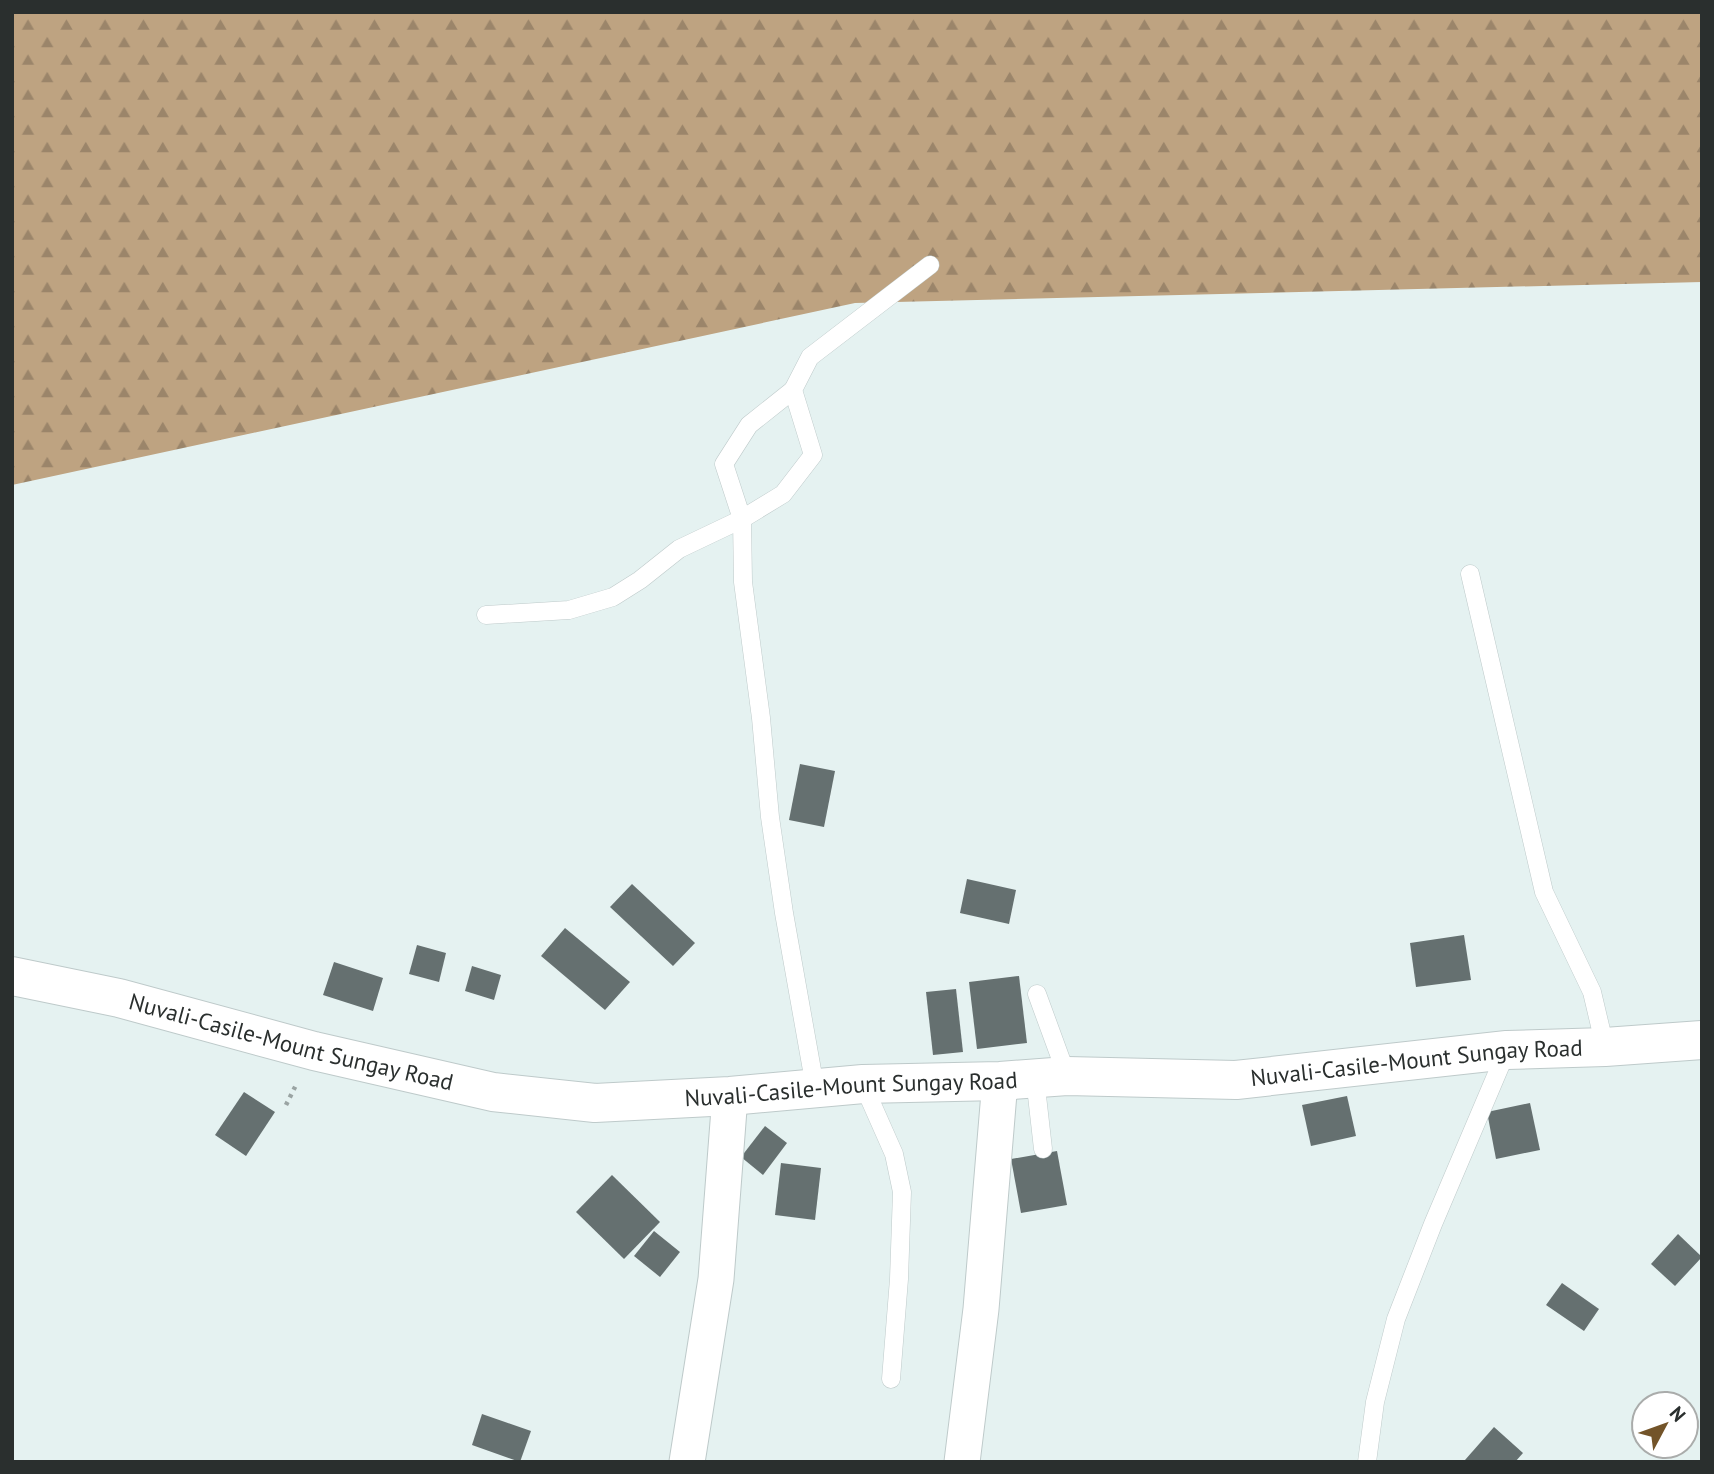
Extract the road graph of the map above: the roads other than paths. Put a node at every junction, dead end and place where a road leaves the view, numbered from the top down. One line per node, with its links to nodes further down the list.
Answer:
1 (930, 265): 2 (lane)
2 (793, 390): 3 (lane); 3 (lane)
3 (742, 519): 5 (lane); 13 (lane)
4 (1470, 574): 9 (lane)
5 (486, 615)
6 (12, 976): 14 (main road, Nuvali-Casile-Mount Sungay Road)
7 (1037, 995): 11 (lane)
8 (1702, 1040): 9 (main road, Nuvali-Casile-Mount Sungay Road)
9 (1605, 1047): 10 (main road, Nuvali-Casile-Mount Sungay Road)
10 (1507, 1050): 11 (main road, Nuvali-Casile-Mount Sungay Road); 19 (lane)
11 (1034, 1078): 12 (main road, Nuvali-Casile-Mount Sungay Road); 15 (lane); 18 (street)
12 (863, 1084): 13 (main road, Nuvali-Casile-Mount Sungay Road); 16 (lane)
13 (815, 1087): 14 (main road, Nuvali-Casile-Mount Sungay Road)
14 (730, 1096): 17 (street)
15 (1043, 1149)
16 (891, 1379)
17 (687, 1462)
18 (962, 1462)
19 (1367, 1462)

